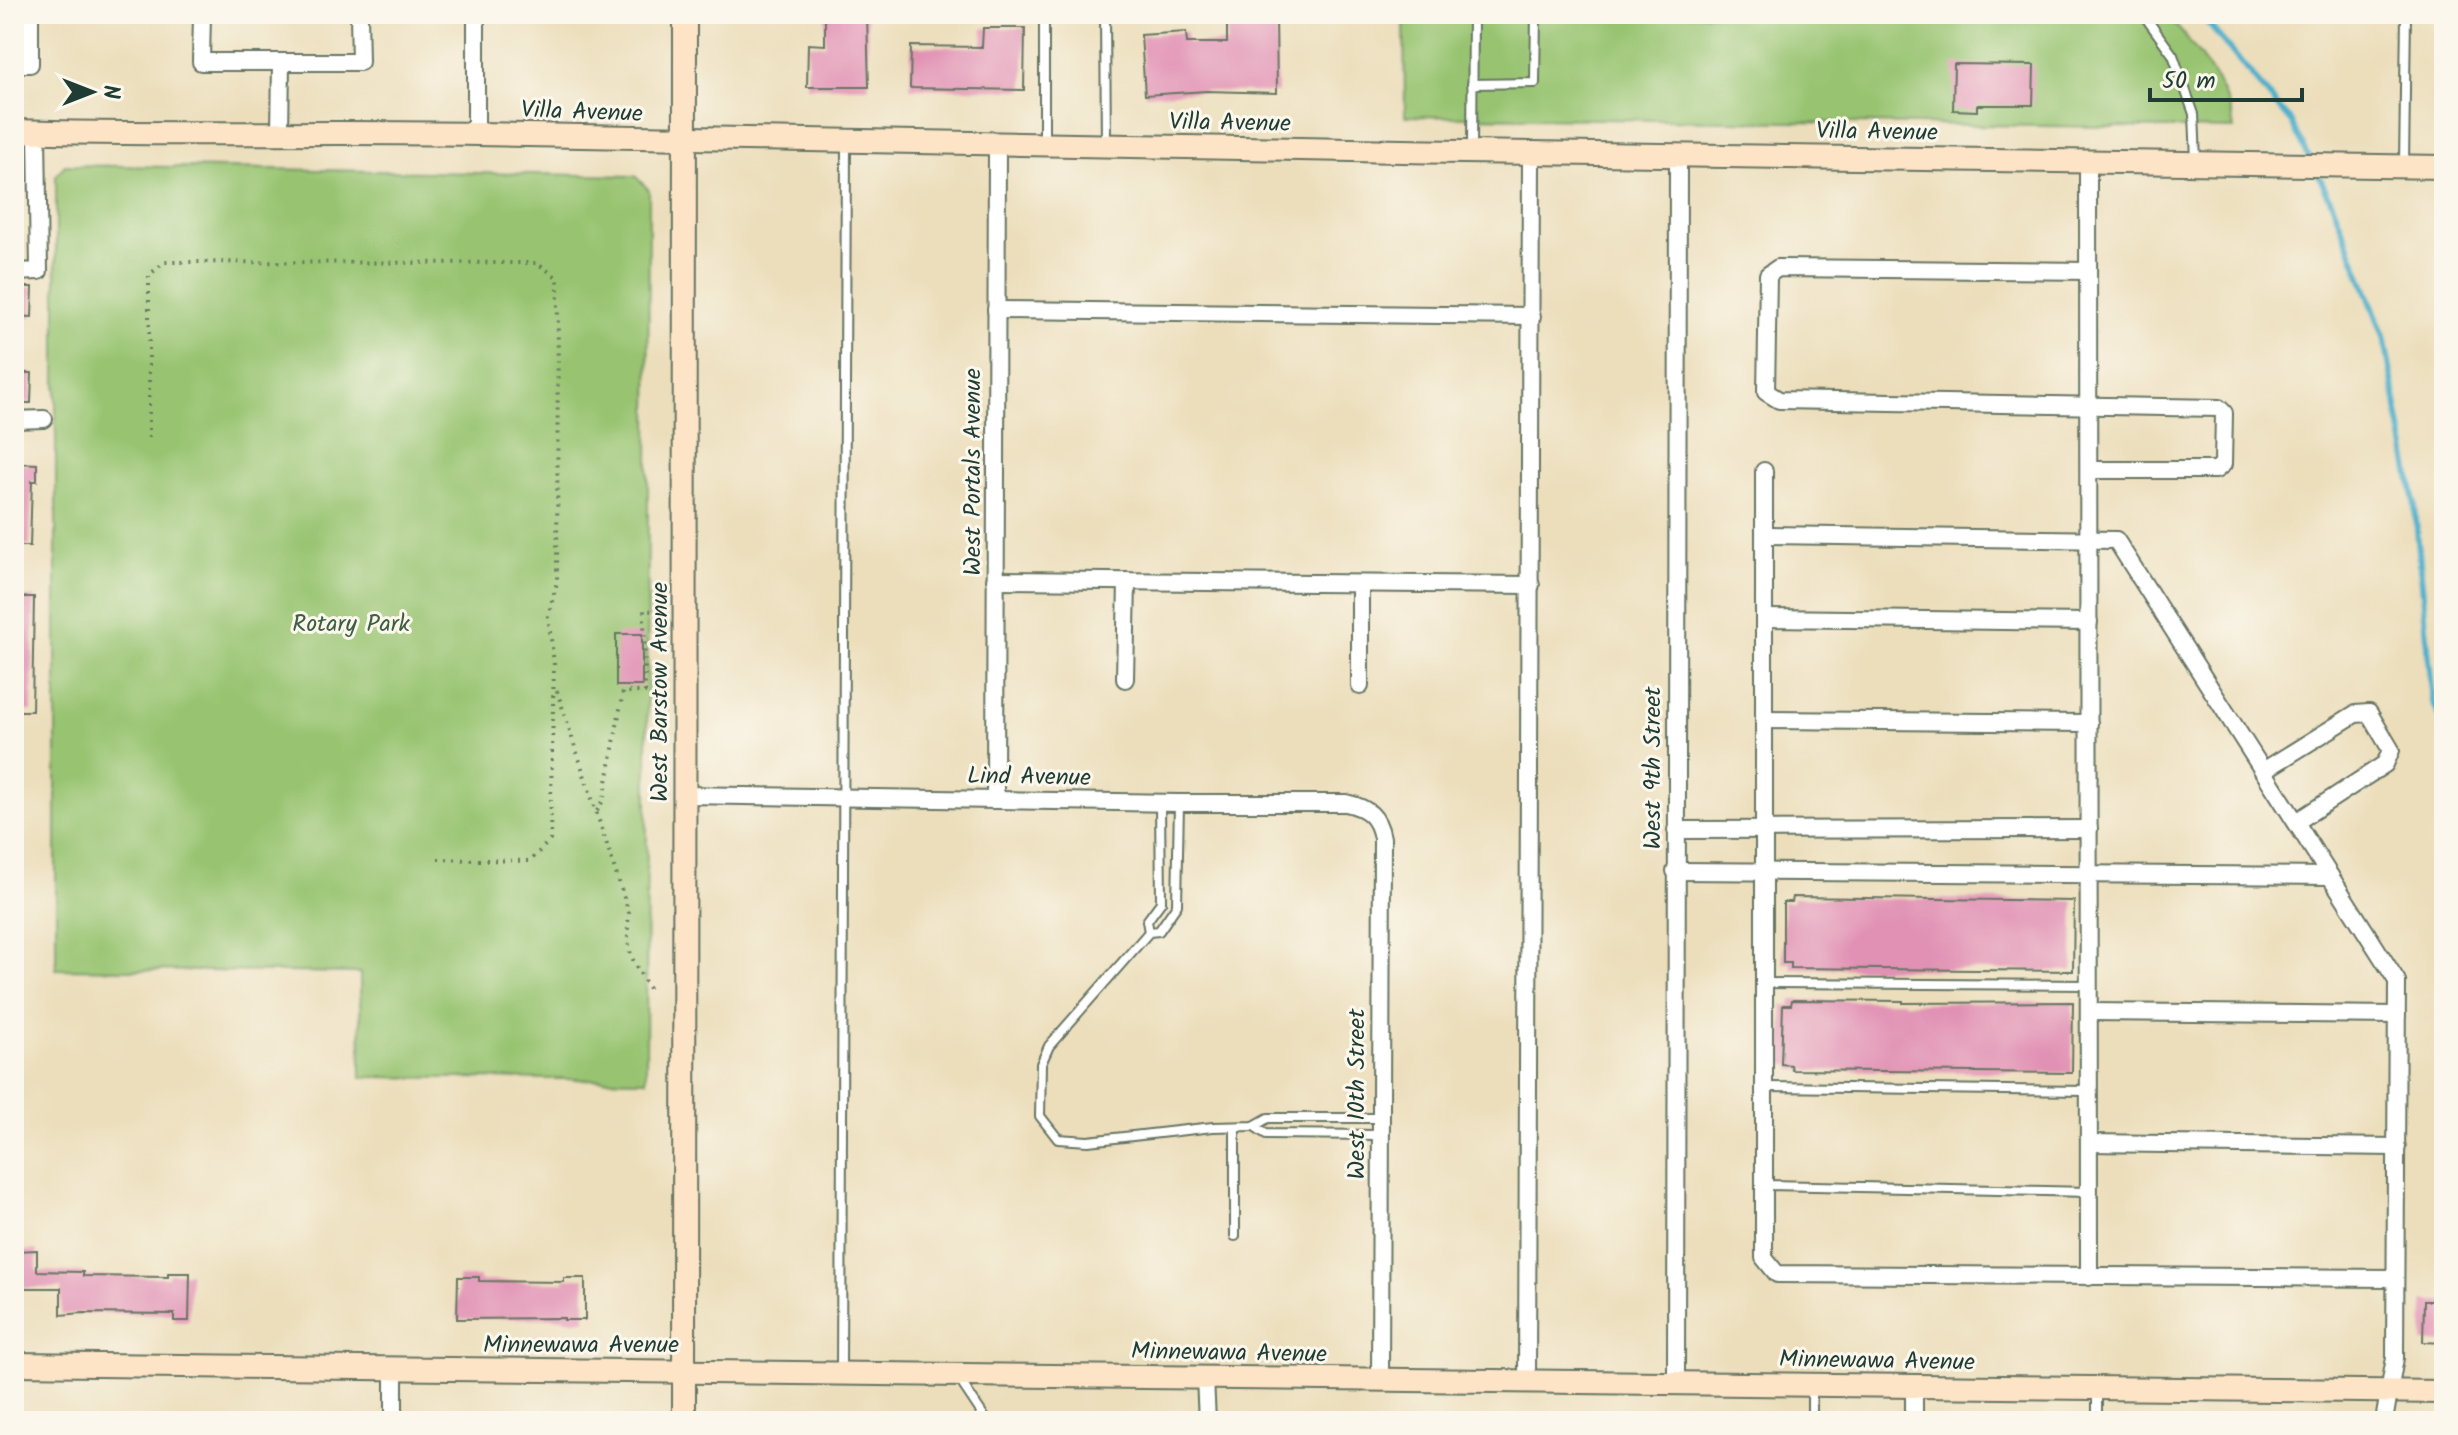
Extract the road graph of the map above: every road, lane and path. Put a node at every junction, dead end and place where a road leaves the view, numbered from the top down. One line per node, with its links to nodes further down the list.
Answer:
1 (30, 14): 13 (street)
2 (202, 14): 12 (street)
3 (359, 14): 12 (street)
4 (476, 14): 18 (street)
5 (685, 14): 19 (main road, West Barstow Avenue)
6 (1044, 14): 22 (lane)
7 (1105, 14): 23 (lane)
8 (1473, 14): 14 (lane)
9 (1536, 14): 14 (lane)
10 (2143, 14): 28 (lane)
11 (2406, 14): 29 (lane)
12 (281, 62): 17 (street)
13 (14, 64)
14 (1472, 84): 25 (lane)
15 (14, 131): 16 (main road, Villa Avenue)
16 (37, 132): 17 (main road, Villa Avenue); 32 (street)
17 (280, 133): 18 (main road, Villa Avenue)
18 (476, 134): 19 (main road, Villa Avenue)
19 (684, 139): 20 (main road, Villa Avenue); 56 (main road, West Barstow Avenue)
20 (846, 141): 21 (main road, Villa Avenue); 57 (lane)
21 (997, 143): 22 (main road, Villa Avenue); 33 (street, West Portals Avenue)
22 (1044, 144): 23 (main road, Villa Avenue)
23 (1106, 146): 25 (main road, Villa Avenue)
24 (1531, 153): 25 (main road, Villa Avenue); 26 (main road, Villa Avenue); 34 (street)
25 (1472, 154)
26 (1678, 154): 27 (main road, Villa Avenue); 65 (street, West 9th Street)
27 (2088, 160): 28 (main road, Villa Avenue); 31 (street)
28 (2196, 163): 29 (main road, Villa Avenue)
29 (2404, 166): 30 (main road, Villa Avenue)
30 (2444, 167)
31 (2088, 271): 35 (street); 35 (street)
32 (14, 272)
33 (996, 310): 34 (street); 43 (street, West Portals Avenue)
34 (1532, 316): 46 (street)
35 (2089, 405): 39 (street); 39 (street)
36 (44, 419): 37 (street)
37 (14, 420)
38 (149, 438): 51 (path)
39 (2089, 470): 42 (street)
40 (1764, 471): 41 (street)
41 (1764, 535): 42 (street); 48 (street)
42 (2089, 540): 49 (street); 55 (street)
43 (995, 580): 44 (street); 58 (street, West Portals Avenue)
44 (1127, 581): 45 (street); 50 (street)
45 (1360, 584): 46 (street); 52 (street)
46 (1531, 585): 97 (street)
47 (651, 611): 61 (path)
48 (1764, 618): 49 (street); 53 (street)
49 (2089, 622): 54 (street)
50 (1125, 679)
51 (554, 685): 61 (path); 67 (path)
52 (1360, 686)
53 (1765, 720): 54 (street); 66 (street)
54 (2089, 723): 64 (street)
55 (2263, 771): 63 (street); 63 (street)
56 (685, 795): 57 (street, Lind Avenue); 92 (main road, West Barstow Avenue)
57 (844, 797): 58 (street, Lind Avenue); 93 (lane)
58 (995, 800): 59 (street, Lind Avenue)
59 (1160, 803): 60 (street, Lind Avenue); 72 (lane)
60 (1179, 803): 62 (street, Lind Avenue); 72 (lane)
61 (597, 811): 75 (path)
62 (1371, 812): 81 (street, West 10th Street)
63 (2296, 822): 71 (street)
64 (2089, 829): 66 (street); 70 (street)
65 (1676, 830): 66 (street); 68 (street, West 9th Street)
66 (1766, 831): 69 (street)
67 (435, 859)
68 (1675, 871): 69 (street); 98 (street, West 9th Street)
69 (1766, 871): 70 (street); 73 (street)
70 (2089, 873): 71 (street); 74 (street)
71 (2330, 876): 77 (street)
72 (1149, 932): 82 (lane)
73 (1765, 983): 74 (lane); 78 (street)
74 (2089, 985): 76 (street)
75 (650, 990)
76 (2089, 1012): 77 (street); 79 (street)
77 (2397, 1015): 84 (street)
78 (1765, 1087): 79 (lane); 85 (street)
79 (2089, 1091): 83 (street)
80 (1254, 1126): 81 (lane); 81 (lane); 82 (lane)
81 (1380, 1126): 96 (street, West 10th Street)
82 (1235, 1127): 87 (lane)
83 (2089, 1143): 84 (street); 86 (street)
84 (2397, 1147): 89 (street)
85 (1765, 1185): 86 (lane); 88 (street)
86 (2089, 1192): 88 (street)
87 (1235, 1236)
88 (2089, 1277): 89 (street)
89 (2395, 1278): 102 (street)
90 (14, 1364): 91 (main road, Minnewawa Avenue)
91 (394, 1369): 92 (main road, Minnewawa Avenue); 104 (street)
92 (683, 1371): 93 (main road, Minnewawa Avenue); 105 (main road, West Barstow Avenue)
93 (841, 1373): 94 (main road, Minnewawa Avenue)
94 (957, 1375): 95 (main road, Minnewawa Avenue); 106 (lane)
95 (1205, 1378): 96 (main road, Minnewawa Avenue); 107 (street)
96 (1380, 1380): 97 (main road, Minnewawa Avenue)
97 (1527, 1382): 98 (main road, Minnewawa Avenue)
98 (1676, 1383): 99 (main road, Minnewawa Avenue)
99 (1812, 1385): 100 (main road, Minnewawa Avenue); 108 (lane)
100 (1914, 1386): 101 (main road, Minnewawa Avenue); 109 (street)
101 (2097, 1388): 102 (main road, Minnewawa Avenue); 110 (lane)
102 (2389, 1392): 103 (main road, Minnewawa Avenue); 111 (street)
103 (2444, 1392)
104 (394, 1421)
105 (684, 1421)
106 (987, 1421)
107 (1207, 1421)
108 (1812, 1421)
109 (1914, 1421)
110 (2097, 1421)
111 (2384, 1421)

